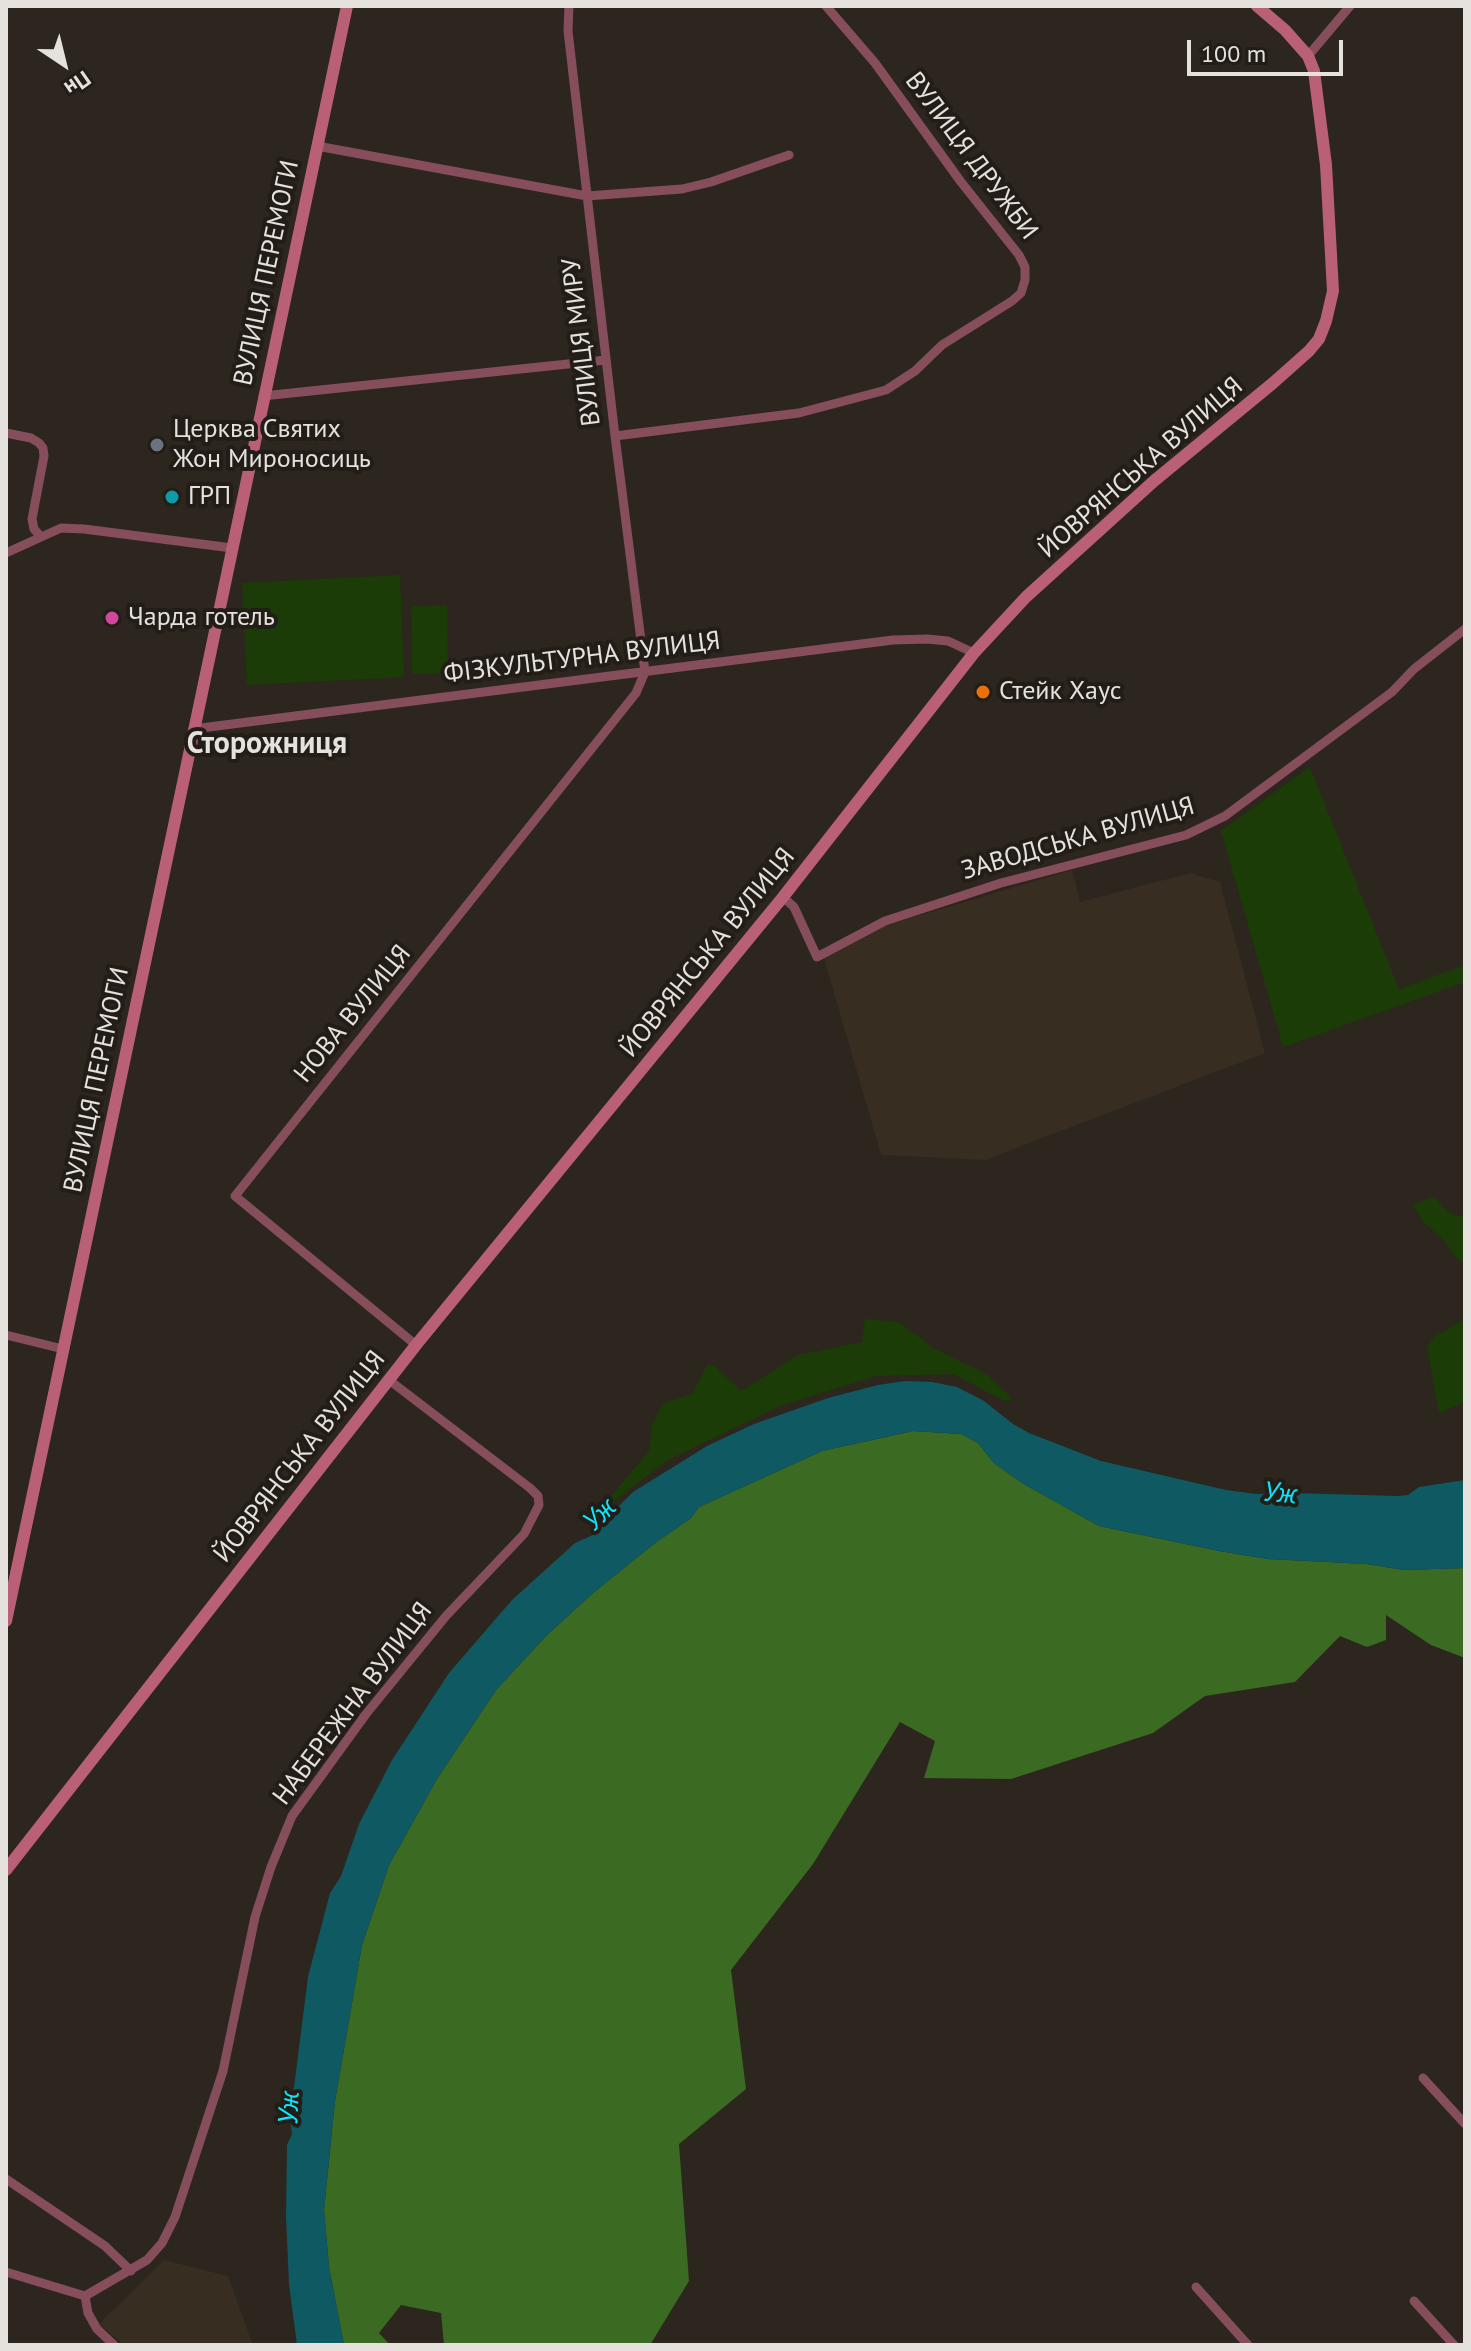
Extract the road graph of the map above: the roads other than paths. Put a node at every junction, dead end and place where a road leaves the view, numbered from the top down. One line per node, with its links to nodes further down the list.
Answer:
1 (347, 6): 7 (street, ВУЛИЦЯ ПЕРЕМОГИ)
2 (569, 6): 9 (street, ВУЛИЦЯ МИРУ)
3 (826, 6): 13 (street, ВУЛИЦЯ ДРУЖБИ)
4 (1257, 6): 6 (street)
5 (1350, 6): 6 (street)
6 (1308, 56): 18 (street, ЙОВРЯНСЬКА ВУЛИЦЯ)
7 (317, 146): 9 (street); 11 (street, ВУЛИЦЯ ПЕРЕМОГИ)
8 (789, 155): 9 (street)
9 (587, 196): 10 (street, ВУЛИЦЯ МИРУ)
10 (606, 360): 11 (street); 13 (street, ВУЛИЦЯ МИРУ)
11 (263, 396): 15 (street, ВУЛИЦЯ ПЕРЕМОГИ)
12 (6, 433): 14 (street)
13 (615, 436): 19 (street, ВУЛИЦЯ МИРУ)
14 (41, 537): 15 (street); 16 (street)
15 (232, 548): 20 (street, ВУЛИЦЯ ПЕРЕМОГИ)
16 (6, 553)
17 (1465, 629): 21 (street, ЗАВОДСЬКА ВУЛИЦЯ)
18 (974, 653): 19 (street, ФІЗКУЛЬТУРНА ВУЛИЦЯ); 21 (street, ЙОВРЯНСЬКА ВУЛИЦЯ)
19 (645, 672): 20 (street, ФІЗКУЛЬТУРНА ВУЛИЦЯ); 23 (street, НОВА ВУЛИЦЯ)
20 (193, 729): 24 (street, ВУЛИЦЯ ПЕРЕМОГИ)
21 (783, 897): 23 (street, ЙОВРЯНСЬКА ВУЛИЦЯ)
22 (6, 1335): 24 (street)
23 (416, 1345): 25 (street, ЙОВРЯНСЬКА ВУЛИЦЯ)
24 (63, 1349): 26 (street, ВУЛИЦЯ ПЕРЕМОГИ)
25 (389, 1380): 27 (street, ЙОВРЯНСЬКА ВУЛИЦЯ); 31 (street, НАБЕРЕЖНА ВУЛИЦЯ)
26 (6, 1621)
27 (6, 1870)
28 (1423, 2078): 29 (street)
29 (1465, 2124)
30 (6, 2179): 31 (street)
31 (131, 2271): 34 (street, НАБЕРЕЖНА ВУЛИЦЯ)
32 (6, 2272): 34 (street)
33 (1196, 2287): 37 (street)
34 (85, 2296): 36 (street)
35 (1414, 2301): 38 (street)
36 (114, 2345)
37 (1248, 2345)
38 (1454, 2345)

